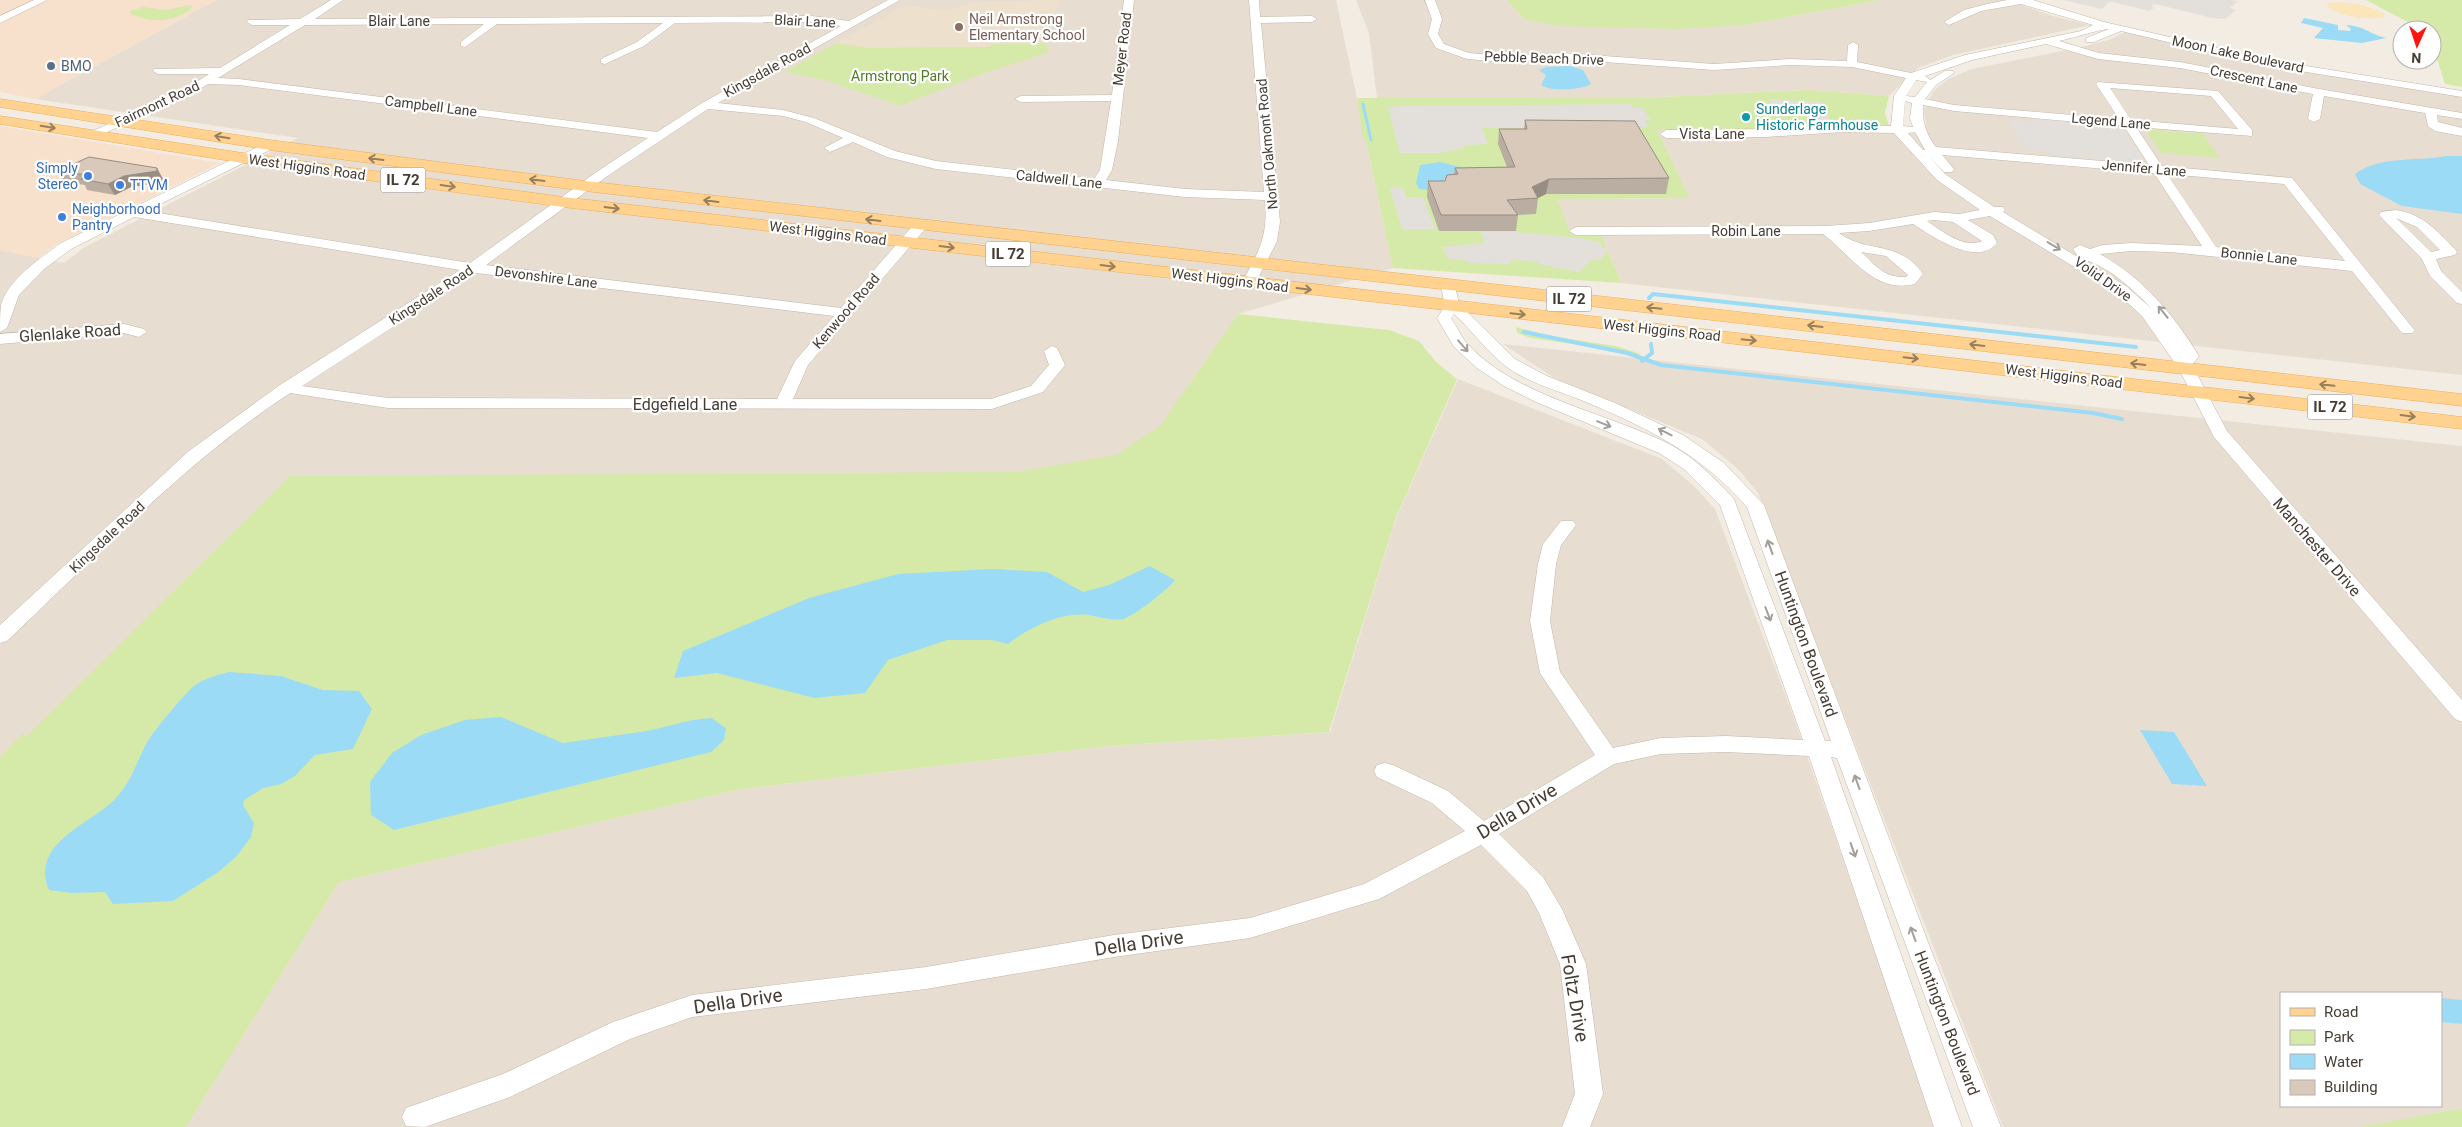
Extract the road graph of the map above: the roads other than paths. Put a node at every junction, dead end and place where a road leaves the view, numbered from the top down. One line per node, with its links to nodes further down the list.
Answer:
1 (42, 0): 8 (street)
2 (338, 0): 13 (street, Fairmont Road)
3 (895, 0): 16 (street, Kingsdale Road)
4 (1129, 0): 39 (street, Meyer Road)
5 (1254, 0): 11 (street, North Oakmont Road)
6 (1430, 0): 24 (street, Pebble Beach Drive)
7 (2024, 0): 15 (street); 17 (street, Moon Lake Boulevard); 35 (street, Moon Lake Boulevard)
8 (0, 20)
9 (494, 20): 10 (street, Blair Lane); 13 (street, Blair Lane); 20 (street)
10 (672, 20): 16 (street, Blair Lane); 25 (street)
11 (1256, 20): 12 (street); 67 (street, North Oakmont Road)
12 (1312, 20)
13 (304, 21): 14 (street); 31 (street, Fairmont Road)
14 (252, 22)
15 (1949, 22)
16 (848, 24): 43 (street, Kingsdale Road)
17 (2102, 24): 18 (street, Moon Lake Boulevard); 19 (street)
18 (2120, 28): 19 (street); 37 (street, Moon Lake Boulevard)
19 (2054, 43): 32 (street); 34 (street); 36 (street, Crescent Lane)
20 (465, 44)
21 (1853, 45): 28 (street)
22 (1703, 54): 29 (street)
23 (1737, 55): 27 (street)
24 (1468, 56): 26 (street); 29 (street, Pebble Beach Drive)
25 (605, 61)
26 (1455, 62)
27 (1754, 64): 28 (street, Pebble Beach Drive); 29 (street, Pebble Beach Drive)
28 (1852, 64): 32 (street, Pebble Beach Drive)
29 (1701, 66)
30 (158, 70): 31 (street, Fairmont Road)
31 (221, 71): 33 (street, Fairmont Road)
32 (1913, 76): 34 (street, Pebble Beach Drive); 38 (street)
33 (205, 81): 48 (street, Fairmont Road); 55 (street, Campbell Lane)
34 (1932, 81): 41 (street)
35 (2462, 89)
36 (2319, 92): 44 (street, Crescent Lane); 46 (street)
37 (2462, 94)
38 (1900, 96): 41 (street, Legend Lane); 51 (street)
39 (1116, 98): 40 (street, Meyer Road); 65 (street, Meyer Road)
40 (1020, 99)
41 (1920, 99): 49 (street, Legend Lane); 54 (street)
42 (0, 103): 48 (main road, West Higgins Road / IL 72)
43 (706, 105): 55 (street, Kingsdale Road); 56 (street, Caldwell Lane)
44 (2431, 111): 45 (street, Crescent Lane); 50 (street)
45 (2462, 116)
46 (2314, 119)
47 (0, 120): 52 (main road, West Higgins Road / IL 72, one-way to 52)
48 (121, 122): 52 (street, Fairmont Road); 57 (main road, West Higgins Road / IL 72, one-way to 48)
49 (2127, 122): 49 (street, Legend Lane); 63 (street)
50 (2462, 132)
51 (1899, 133): 53 (street, Vista Lane); 54 (street, Vista Lane); 59 (street)
52 (92, 134): 62 (main road, West Higgins Road / IL 72)
53 (1666, 134)
54 (1921, 134): 60 (street, Volid Drive)
55 (657, 136): 66 (street, Kingsdale Road)
56 (852, 139): 58 (street); 65 (street, Caldwell Lane)
57 (270, 145): 62 (street); 66 (main road, West Higgins Road / IL 72, one-way to 57)
58 (830, 148)
59 (1919, 156): 60 (street, Jennifer Lane); 69 (street)
60 (1937, 156): 61 (street, Jennifer Lane); 70 (street, Volid Drive)
61 (2001, 157): 63 (street, Jennifer Lane)
62 (243, 158): 68 (main road, West Higgins Road / IL 72, one-way to 68); 73 (street)
63 (2160, 170): 64 (street, Jennifer Lane); 82 (street)
64 (2288, 181): 88 (street)
65 (1098, 183): 67 (street, Caldwell Lane)
66 (585, 186): 68 (street, Kingsdale Road); 76 (main road, West Higgins Road / IL 72, one-way to 66)
67 (1270, 196): 87 (street, North Oakmont Road)
68 (563, 202): 79 (main road, West Higgins Road / IL 72, one-way to 79); 89 (street, Kingsdale Road)
69 (1978, 203): 70 (street, Robin Lane); 72 (street, Robin Lane)
70 (1993, 206): 71 (street, Robin Lane); 74 (street, Robin Lane); 84 (street, Volid Drive, one-way to 84)
71 (2007, 209): 84 (street, Volid Drive)
72 (1937, 212): 74 (street); 75 (street, Robin Lane)
73 (133, 213): 89 (street, Devonshire Lane); 92 (street)
74 (1957, 218): 75 (street)
75 (1915, 219): 77 (street, Robin Lane)
76 (921, 226): 79 (street, Kenwood Road); 87 (main road, West Higgins Road / IL 72)
77 (1826, 230): 78 (street, Robin Lane); 80 (street)
78 (1576, 231)
79 (906, 242): 90 (main road, West Higgins Road / IL 72, one-way to 90); 95 (street, Kenwood Road)
80 (1846, 245)
81 (2161, 249): 82 (street, Bonnie Lane); 84 (street, Bonnie Lane); 86 (street, Bonnie Lane)
82 (2212, 251): 88 (street, Bonnie Lane)
83 (2456, 252): 85 (street); 85 (street)
84 (2082, 256): 86 (street, Bonnie Lane); 101 (street, Volid Drive)
85 (2428, 257): 93 (street)
86 (2103, 261): 101 (street, Volid Drive, one-way to 86)
87 (1260, 263): 90 (street, North Oakmont Road); 91 (main road, West Higgins Road / IL 72)
88 (2357, 267): 97 (street)
89 (473, 268): 95 (street, Devonshire Lane); 102 (street, Kingsdale Road)
90 (1249, 283): 94 (main road, West Higgins Road / IL 72, one-way to 94)
91 (1448, 286): 94 (street, Huntington Boulevard); 101 (main road, West Higgins Road / IL 72, one-way to 91)
92 (6, 295): 96 (street)
93 (2462, 300)
94 (1452, 306): 103 (main road, West Higgins Road / IL 72, one-way to 103); 110 (street, Huntington Boulevard, one-way to 110); 111 (street, Huntington Boulevard, one-way to 94)
95 (843, 313): 105 (street, Kenwood Road)
96 (0, 328)
97 (2407, 330)
98 (139, 332): 99 (street, Glenlake Road)
99 (0, 339)
100 (1052, 351): 105 (street, Edgefield Lane)
101 (2186, 369): 103 (street, Manchester Drive); 104 (main road, West Higgins Road / IL 72, one-way to 101)
102 (286, 388): 105 (street, Edgefield Lane); 108 (street, Kingsdale Road)
103 (2199, 392): 106 (main road, West Higgins Road / IL 72, one-way to 106); 109 (street, Manchester Drive)
104 (2462, 400)
105 (782, 405)
106 (2462, 422)
107 (1568, 526): 112 (street)
108 (0, 636)
109 (2462, 714)
110 (1817, 749): 111 (street, Della Drive); 112 (street, Della Drive); 117 (street, Huntington Boulevard, one-way to 117)
111 (1845, 750): 118 (street, Huntington Boulevard, one-way to 111)
112 (1608, 757): 114 (street, Della Drive)
113 (1385, 771): 114 (street, Foltz Drive)
114 (1483, 833): 115 (street, Della Drive); 116 (street, Foltz Drive)
115 (416, 1117)
116 (1576, 1127)
117 (1948, 1127)
118 (1987, 1127)

